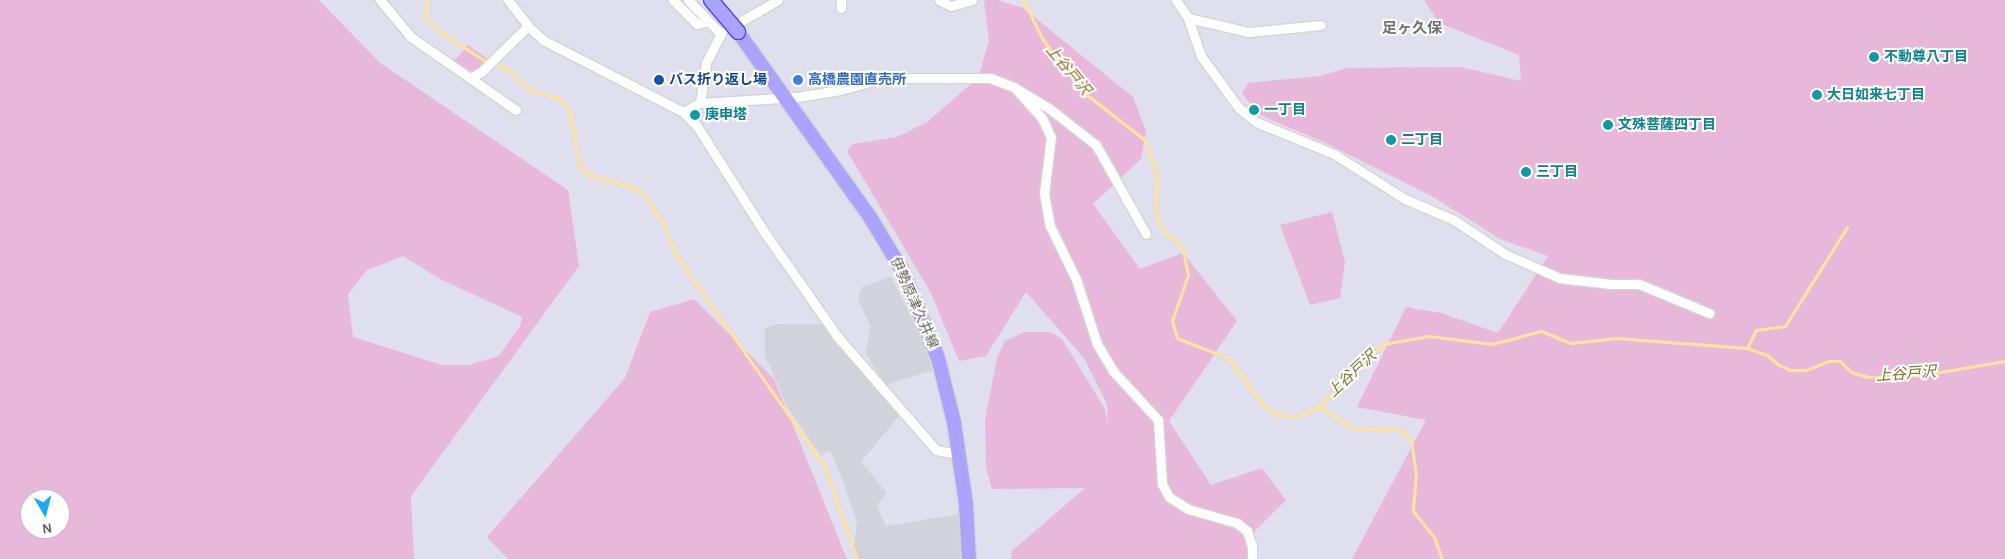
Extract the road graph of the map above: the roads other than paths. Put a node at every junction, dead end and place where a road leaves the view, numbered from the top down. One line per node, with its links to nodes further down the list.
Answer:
1 (380, 0): 15 (street)
2 (508, 0): 13 (street)
3 (673, 0): 11 (street)
4 (688, 0): 11 (street)
5 (711, 0): 14 (main road, 伊勢原津久井線, bridge)
6 (778, 0): 14 (street)
7 (939, 0): 8 (street)
8 (972, 0)
9 (1176, 0): 10 (street)
10 (1188, 18): 12 (street); 22 (street)
11 (705, 22): 18 (street)
12 (1321, 25)
13 (528, 26): 15 (street); 20 (street)
14 (740, 26): 17 (main road, 伊勢原津久井線)
15 (470, 78): 19 (street)
16 (1014, 87): 17 (street); 21 (street); 25 (street)
17 (785, 96): 18 (street); 23 (main road, 伊勢原津久井線)
18 (700, 103): 20 (street)
19 (516, 110)
20 (683, 112): 23 (street)
21 (1146, 234)
22 (1709, 313)
23 (959, 454): 24 (main road, 伊勢原津久井線)
24 (969, 559)
25 (1252, 559)

